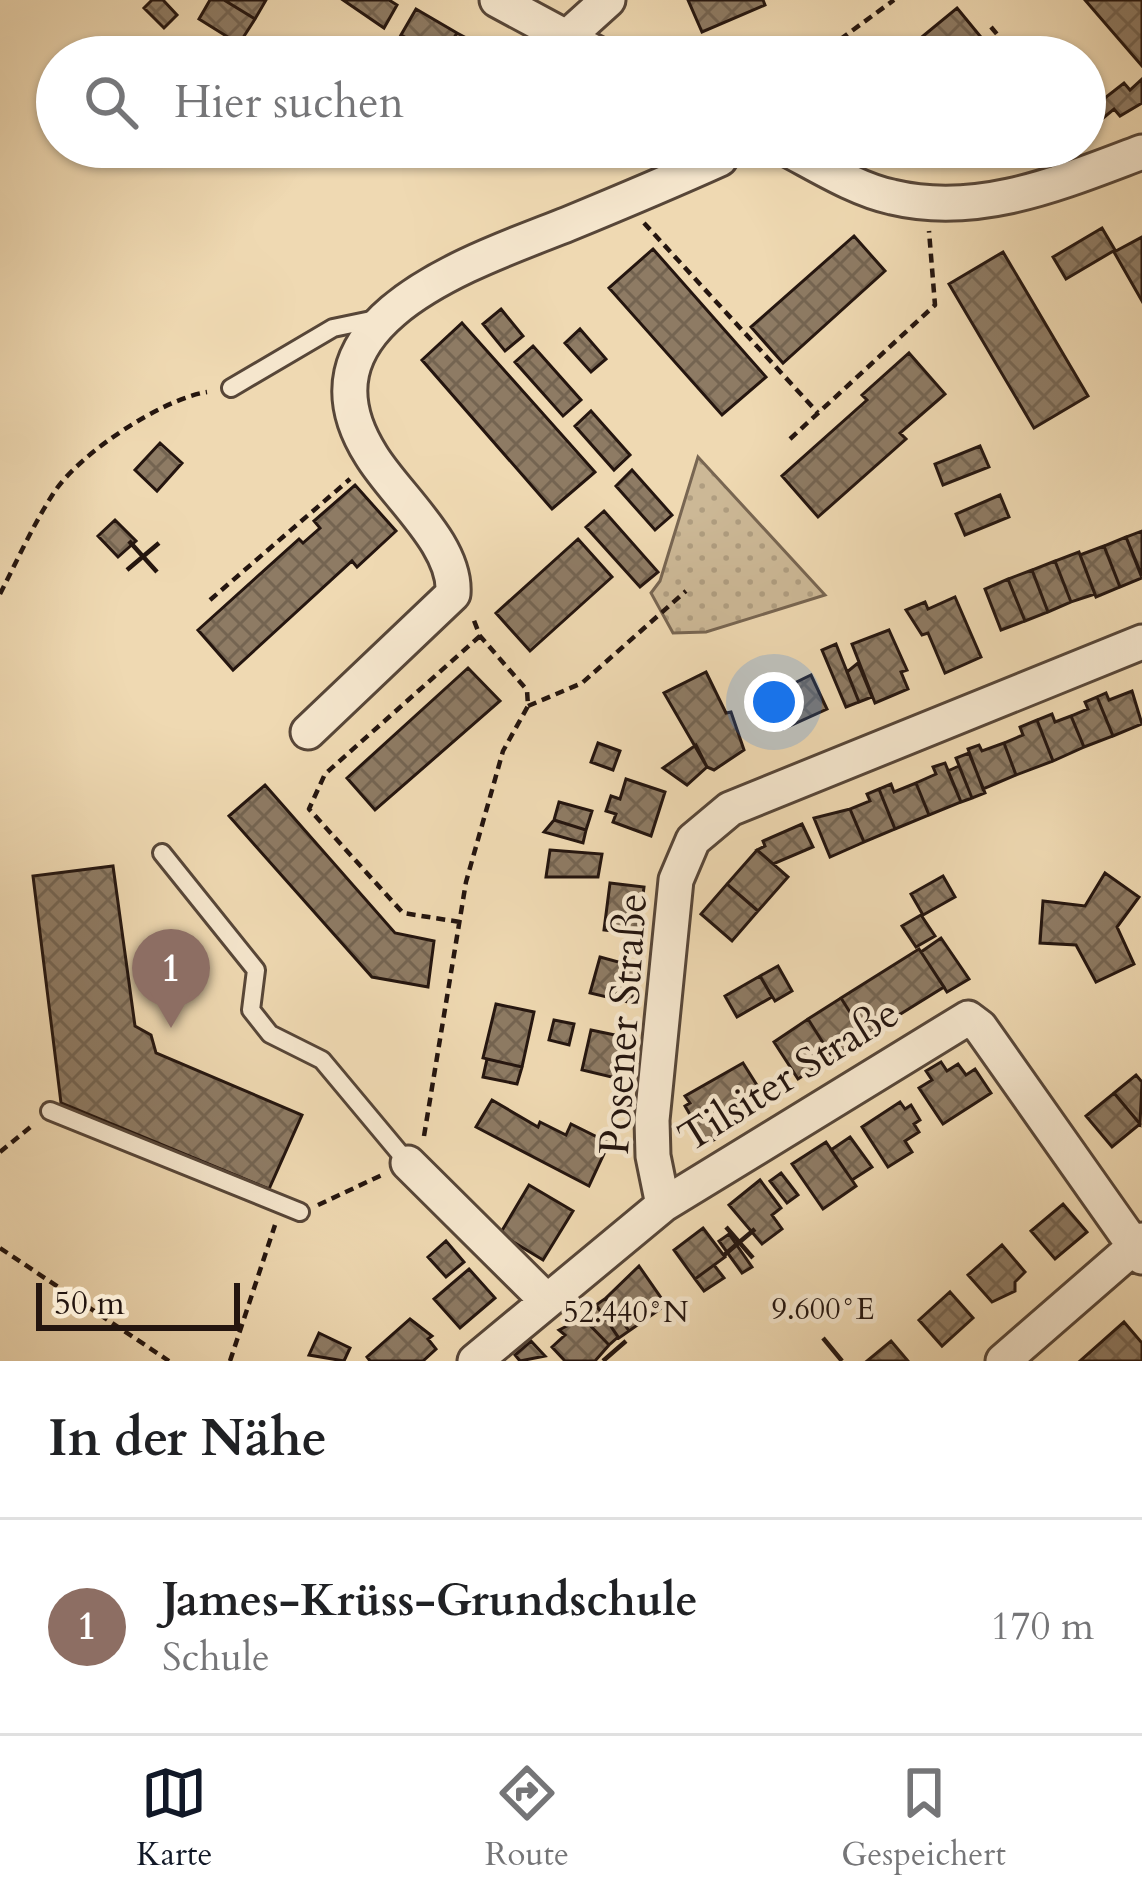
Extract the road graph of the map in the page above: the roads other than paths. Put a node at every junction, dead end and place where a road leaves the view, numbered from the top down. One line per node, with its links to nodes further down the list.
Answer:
1 (497, 0): 3 (street)
2 (608, 0): 4 (street)
3 (562, 36)
4 (568, 36)
5 (1142, 152): 6 (street)
6 (1106, 166)
7 (699, 168): 10 (street)
8 (828, 168): 9 (street)
9 (1100, 168)
10 (383, 318): 11 (lane); 13 (street)
11 (231, 388)
12 (1142, 642): 17 (street, Posener Straße)
13 (308, 732)
14 (162, 853): 16 (lane)
15 (50, 1111): 18 (lane)
16 (408, 1163): 20 (street)
17 (663, 1205): 19 (street, Tilsiter Straße); 20 (street, Tilsiter Straße)
18 (300, 1212)
19 (1140, 1248): 22 (street)
20 (547, 1301): 21 (street, Tilsiter Straße)
21 (475, 1361)
22 (1003, 1361)

